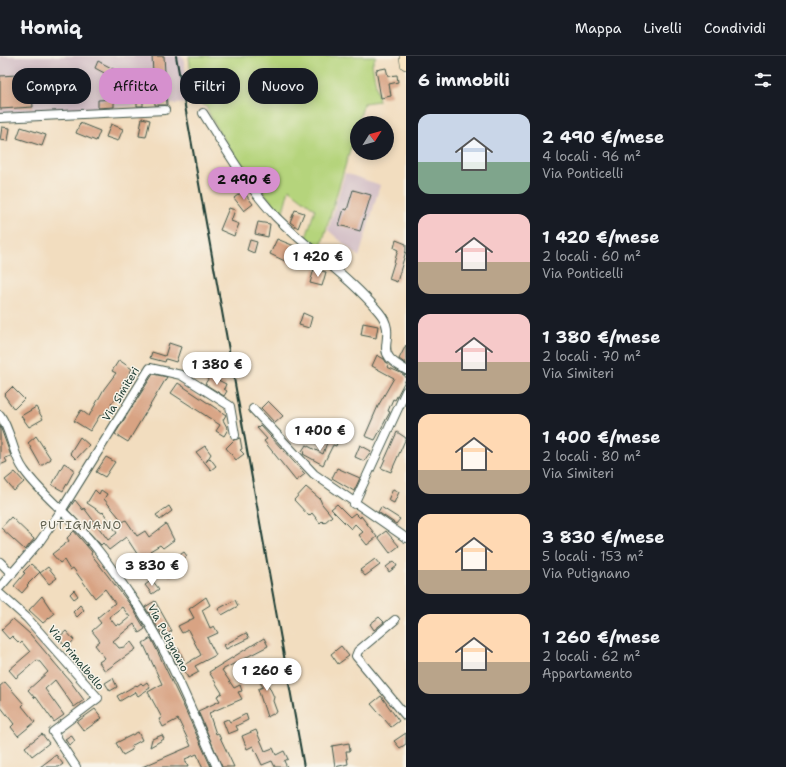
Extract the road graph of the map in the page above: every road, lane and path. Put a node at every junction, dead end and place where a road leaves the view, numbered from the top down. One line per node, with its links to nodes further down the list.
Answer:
1 (405, 56): 2 (main road)
2 (406, 64)
3 (165, 110): 5 (street)
4 (202, 113): 6 (street)
5 (0, 118)
6 (406, 370)
7 (406, 391): 11 (street)
8 (253, 409): 11 (street)
9 (0, 415): 12 (street, Via Putignano)
10 (235, 435): 12 (street, Via Simiteri)
11 (354, 504): 13 (street)
12 (61, 511): 15 (street); 21 (street, Via Putignano)
13 (406, 538)
14 (0, 562): 15 (street)
15 (12, 574): 16 (street)
16 (0, 587)
17 (0, 594): 20 (street, Via Primalbello)
18 (395, 620): 19 (street)
19 (406, 716)
20 (76, 767)
21 (217, 767)

